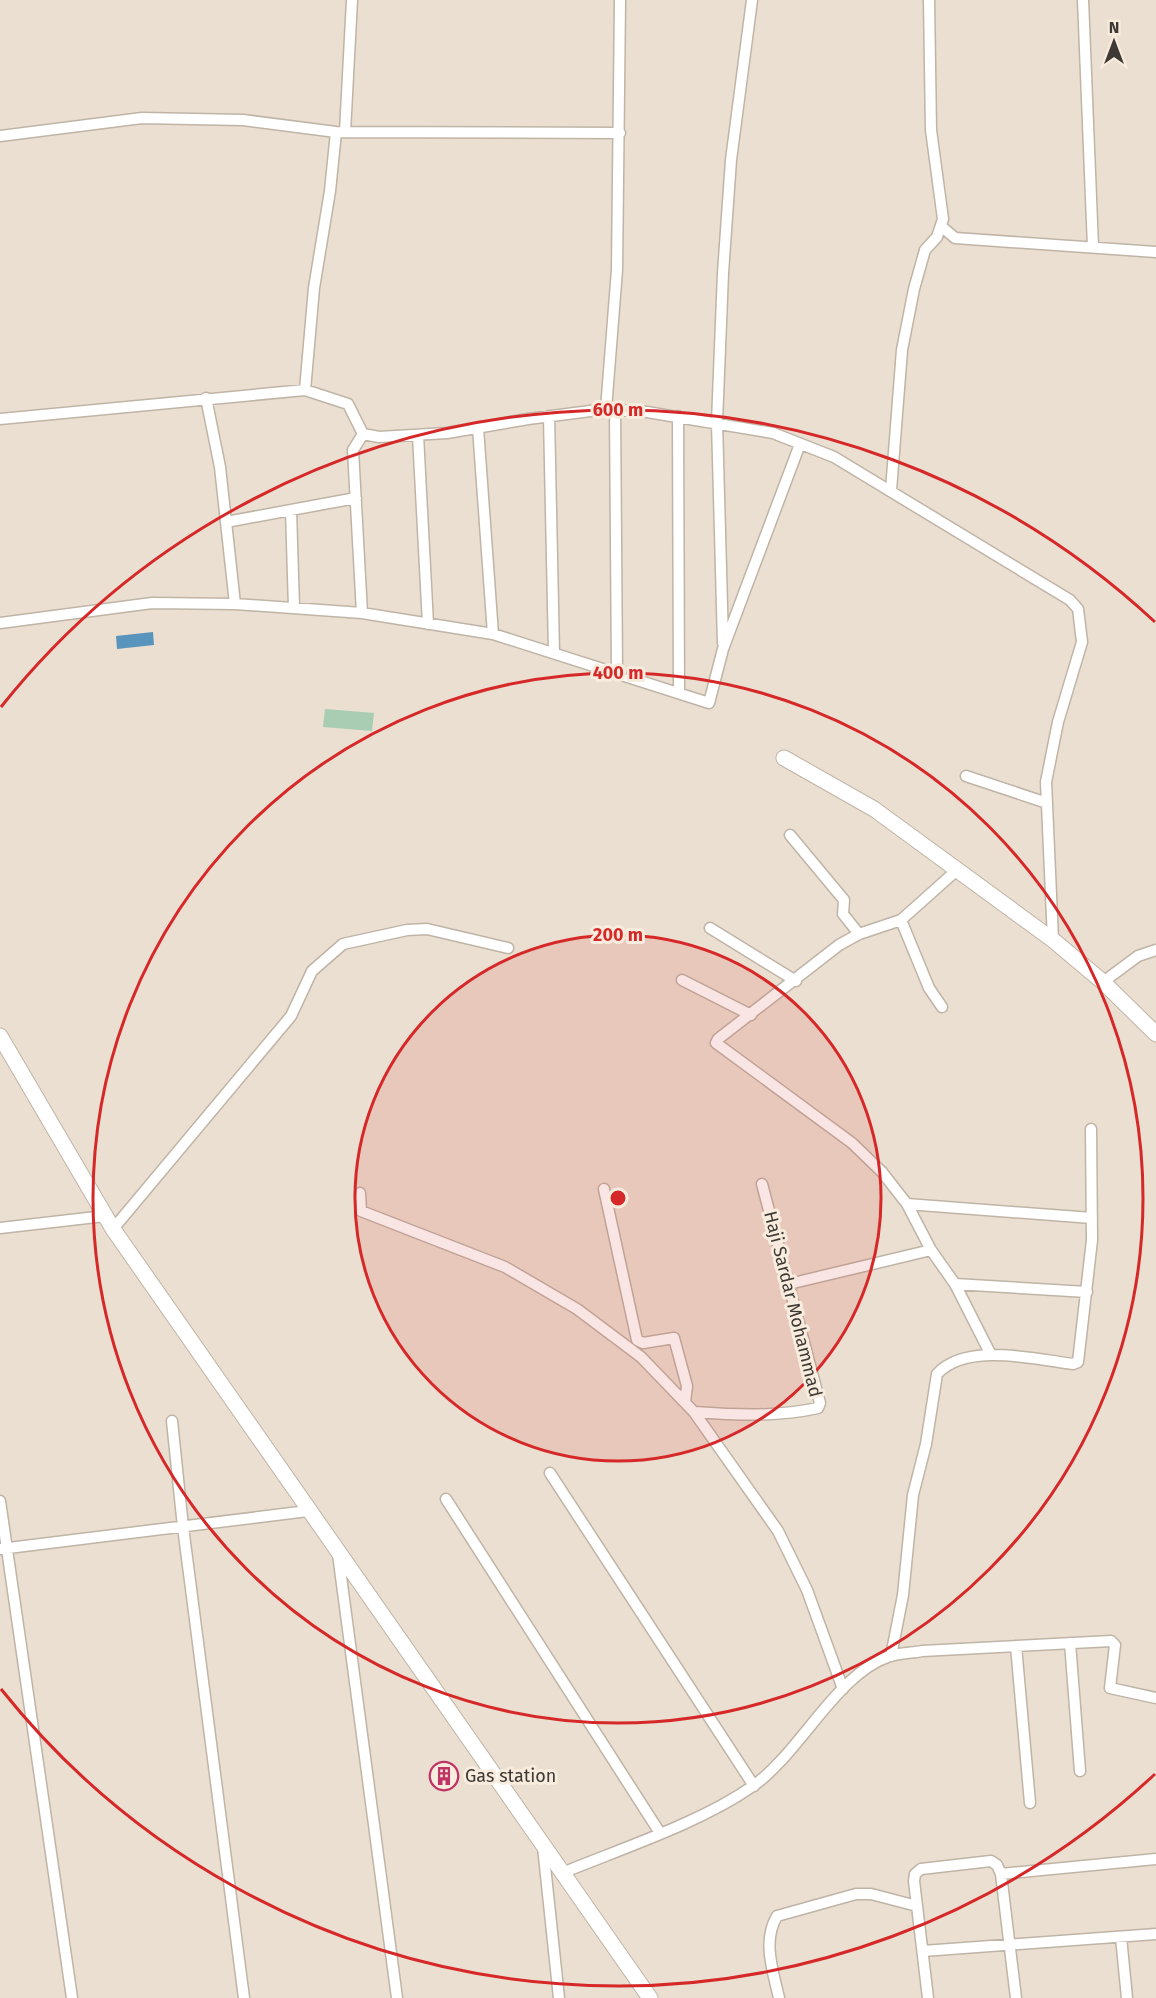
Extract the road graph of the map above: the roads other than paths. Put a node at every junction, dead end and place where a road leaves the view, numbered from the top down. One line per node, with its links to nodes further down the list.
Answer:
1 (352, 0): 6 (street)
2 (620, 0): 7 (street)
3 (752, 0): 18 (street)
4 (929, 0): 9 (street)
5 (1083, 0): 10 (street)
6 (340, 132): 7 (street); 8 (street); 12 (street)
7 (620, 133): 14 (street)
8 (0, 136)
9 (941, 226): 10 (street); 23 (street)
10 (1093, 247): 11 (street)
11 (1156, 252)
12 (305, 390): 13 (street); 20 (street)
13 (206, 398): 17 (street); 26 (street)
14 (611, 409): 15 (street); 16 (street); 35 (street)
15 (549, 416): 19 (street); 34 (street)
16 (678, 416): 18 (street); 36 (street)
17 (0, 419)
18 (717, 422): 22 (street); 33 (street)
19 (478, 428): 21 (street); 32 (street)
20 (363, 434): 21 (street); 24 (street)
21 (418, 435): 31 (street)
22 (800, 444): 23 (street); 33 (street)
23 (891, 490): 39 (street)
24 (356, 498): 25 (street); 29 (street)
25 (291, 510): 26 (street); 28 (street)
26 (226, 522): 27 (street)
27 (235, 604): 28 (street); 30 (street)
28 (294, 608): 29 (street)
29 (362, 613): 31 (street)
30 (0, 623)
31 (428, 624): 32 (street)
32 (492, 634): 34 (street)
33 (723, 650): 36 (street)
34 (554, 653): 35 (street)
35 (617, 672): 36 (street)
36 (679, 693)
37 (784, 758): 41 (main road)
38 (966, 776): 39 (street)
39 (1047, 803): 45 (street)
40 (790, 835): 44 (street)
41 (957, 870): 42 (street); 45 (main road)
42 (901, 920): 44 (street); 51 (street)
43 (710, 928): 49 (street)
44 (859, 934): 49 (street)
45 (1053, 940): 50 (main road)
46 (508, 948): 61 (street)
47 (1156, 950): 50 (street)
48 (682, 980): 52 (street)
49 (796, 981): 52 (street)
50 (1102, 982): 53 (main road)
51 (942, 1007)
52 (751, 1016): 59 (street)
53 (1156, 1034)
54 (0, 1036): 61 (main road)
55 (1091, 1129): 60 (street)
56 (762, 1184): 64 (street, Haji Sardar Mohammad)
57 (604, 1190): 68 (street)
58 (360, 1193): 68 (street)
59 (907, 1204): 60 (street); 63 (street)
60 (1092, 1218): 66 (street)
61 (109, 1222): 62 (street); 74 (main road)
62 (0, 1228)
63 (932, 1250): 64 (street); 65 (street)
64 (789, 1284): 69 (street, Haji Sardar Mohammad)
65 (955, 1284): 66 (street); 67 (street)
66 (1087, 1292): 67 (street)
67 (990, 1353): 80 (street)
68 (685, 1402): 69 (street)
69 (694, 1412): 81 (street)
70 (172, 1421): 75 (street)
71 (550, 1473): 84 (street)
72 (446, 1499): 86 (street)
73 (0, 1501): 76 (street)
74 (308, 1511): 75 (street); 77 (main road)
75 (183, 1527): 76 (street); 97 (street)
76 (4, 1548): 96 (street)
77 (338, 1554): 87 (main road); 98 (street)
78 (1070, 1643): 79 (street); 82 (street); 83 (street)
79 (1016, 1646): 80 (street); 85 (street)
80 (891, 1656): 81 (street)
81 (843, 1689): 84 (street)
82 (1156, 1698)
83 (1080, 1771)
84 (754, 1786): 86 (street)
85 (1030, 1803)
86 (660, 1833): 89 (street)
87 (543, 1847): 89 (main road); 99 (street)
88 (1156, 1859): 90 (street)
89 (562, 1873): 100 (main road)
90 (1001, 1874): 91 (street); 94 (street)
91 (917, 1906): 95 (street); 101 (street)
92 (1156, 1934): 93 (street)
93 (1121, 1937): 94 (street); 104 (street)
94 (1010, 1946): 95 (street); 103 (street)
95 (923, 1951): 102 (street)
96 (72, 1998)
97 (244, 1998)
98 (397, 1998)
99 (559, 1998)
100 (650, 1998)
101 (778, 1998)
102 (928, 1998)
103 (1016, 1998)
104 (1127, 1998)

